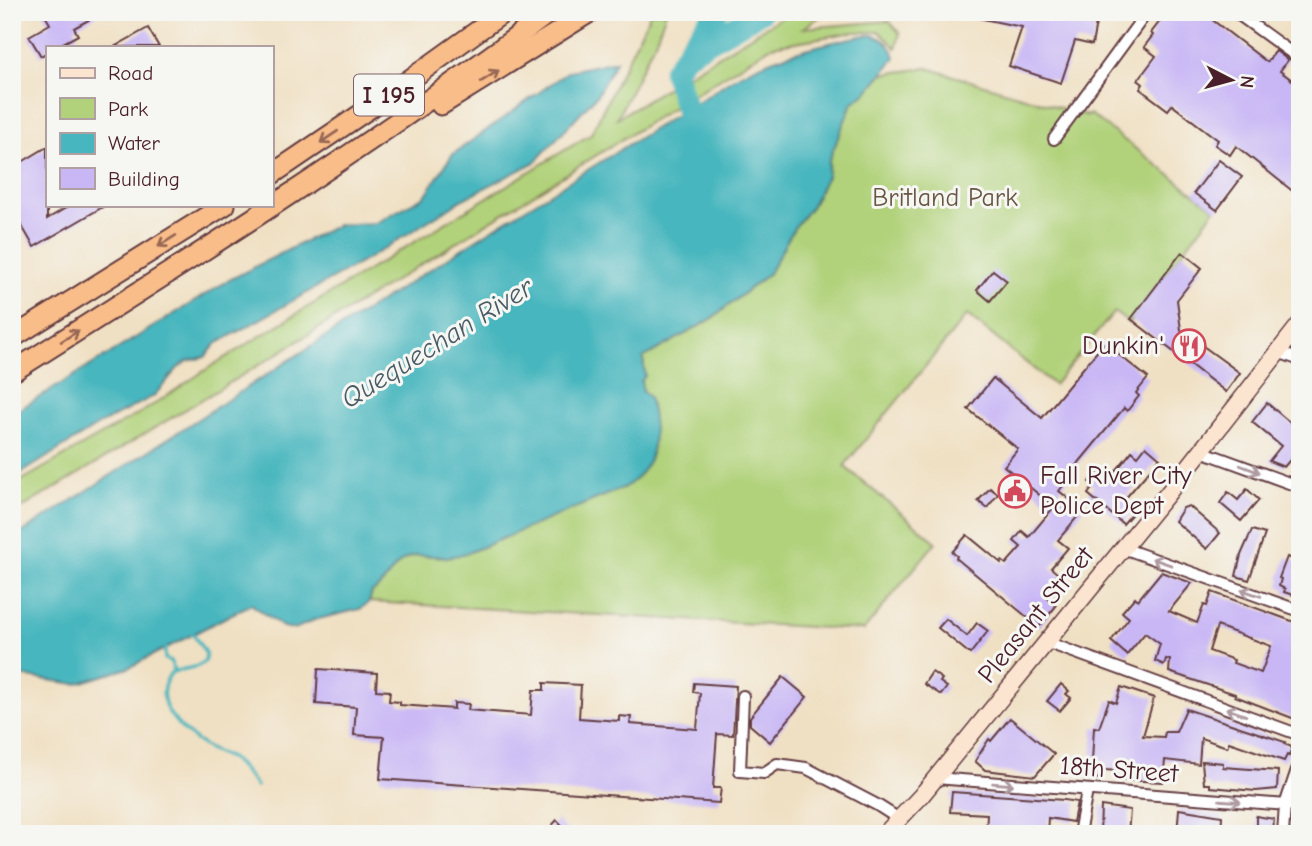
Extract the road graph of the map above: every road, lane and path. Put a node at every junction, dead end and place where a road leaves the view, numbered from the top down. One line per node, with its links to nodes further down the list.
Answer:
1 (505, 12): 9 (highway, I 195, one-way to 9)
2 (550, 12): 8 (highway, I 195)
3 (590, 12): 8 (highway, one-way to 3)
4 (1147, 12): 7 (street)
5 (1235, 12): 6 (street)
6 (1300, 59)
7 (1054, 139)
8 (345, 158): 15 (highway, I 195, one-way to 8)
9 (273, 174)
10 (223, 206): 12 (highway, one-way to 12)
11 (1300, 324): 13 (main road, Pleasant Street)
12 (12, 338)
13 (1278, 352): 14 (street); 16 (main road, Pleasant Street)
14 (1300, 360)
15 (12, 372)
16 (1201, 450): 17 (street, one-way to 17); 18 (main road, Pleasant Street)
17 (1300, 487)
18 (1122, 548): 19 (street, one-way to 18); 20 (main road, Pleasant Street)
19 (1300, 611)
20 (1046, 642): 22 (street, one-way to 20); 24 (main road, Pleasant Street)
21 (743, 696): 28 (street)
22 (1300, 735)
23 (1300, 761): 26 (street)
24 (935, 778): 25 (street, 18th Street, one-way to 25); 28 (main road, Pleasant Street)
25 (1087, 791): 26 (street, 18th Street, one-way to 26); 30 (street)
26 (1285, 805): 27 (street, 18th Street); 31 (street)
27 (1300, 806)
28 (899, 819): 29 (main road, Pleasant Street)
29 (885, 834)
30 (1079, 834)
31 (1283, 834)

